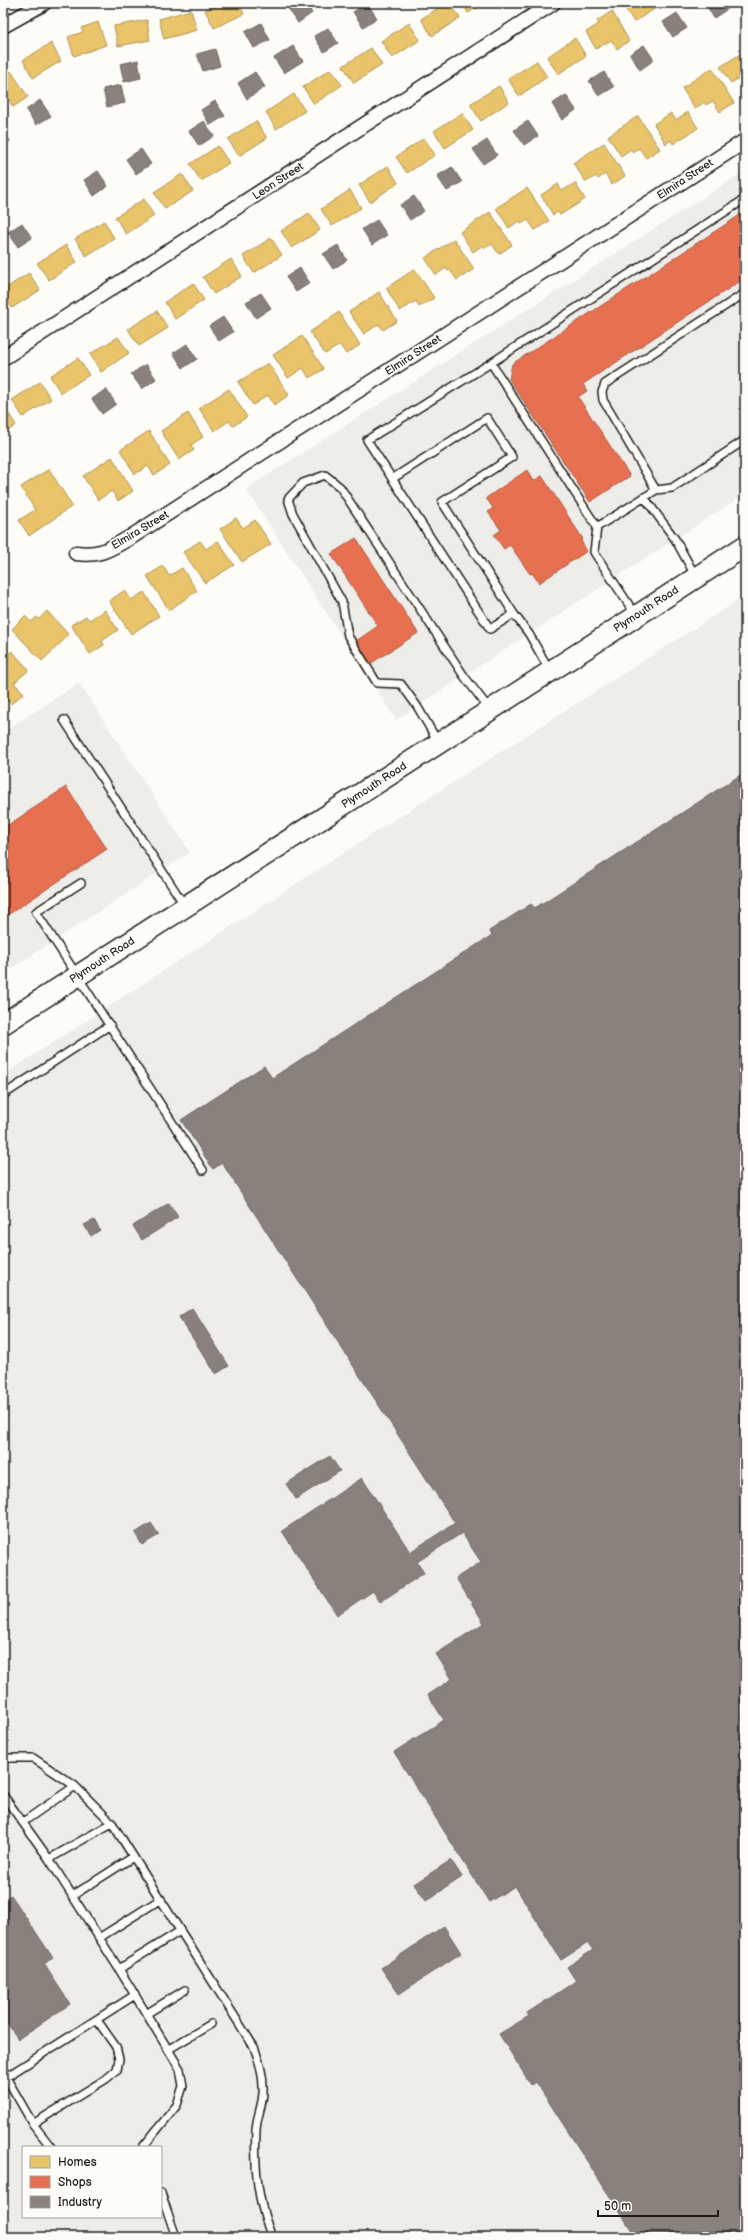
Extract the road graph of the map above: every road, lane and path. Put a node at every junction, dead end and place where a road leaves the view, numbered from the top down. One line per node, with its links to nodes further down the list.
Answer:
1 (44, 3): 3 (street)
2 (553, 3): 7 (street, Leon Street)
3 (3, 26)
4 (745, 140): 15 (street, Elmira Street)
5 (745, 198): 8 (lane)
6 (745, 294): 11 (lane)
7 (3, 358)
8 (491, 363): 10 (lane); 13 (lane)
9 (745, 440): 11 (lane)
10 (392, 479): 17 (lane); 17 (lane)
11 (656, 490): 12 (lane)
12 (644, 497): 13 (lane); 16 (lane)
13 (597, 528): 18 (lane)
14 (745, 546): 16 (main road, Plymouth Road)
15 (76, 553)
16 (697, 577): 18 (main road, Plymouth Road)
17 (514, 614): 19 (lane)
18 (636, 616): 19 (main road, Plymouth Road)
19 (550, 671): 20 (main road, Plymouth Road)
20 (491, 710): 22 (main road, Plymouth Road); 22 (lane)
21 (64, 720): 24 (lane)
22 (438, 743): 24 (main road, Plymouth Road)
23 (81, 883): 25 (lane)
24 (185, 906): 25 (main road, Plymouth Road)
25 (78, 976): 26 (main road, Plymouth Road); 27 (lane)
26 (3, 1024)
27 (110, 1025): 28 (lane); 29 (lane)
28 (3, 1095)
29 (203, 1170)
30 (3, 1758): 31 (lane)
31 (75, 1786): 33 (lane); 34 (lane)
32 (3, 1795): 33 (lane)
33 (23, 1822): 36 (lane)
34 (112, 1823): 35 (lane); 36 (lane)
35 (133, 1857): 37 (lane); 38 (lane)
36 (49, 1860): 37 (lane)
37 (72, 1896): 40 (lane)
38 (161, 1899): 39 (lane); 40 (lane)
39 (180, 1930): 41 (lane); 54 (lane)
40 (99, 1938): 41 (lane)
41 (119, 1969): 43 (lane)
42 (185, 1990): 44 (lane)
43 (135, 1995): 44 (lane); 45 (lane)
44 (146, 2014): 47 (lane)
45 (97, 2020): 48 (lane); 49 (lane)
46 (211, 2024): 47 (lane)
47 (169, 2049): 51 (lane)
48 (4, 2074): 49 (lane)
49 (33, 2124): 50 (lane)
50 (50, 2146)
51 (145, 2146)
52 (162, 2196): 53 (lane)
53 (176, 2237)
54 (272, 2237)

